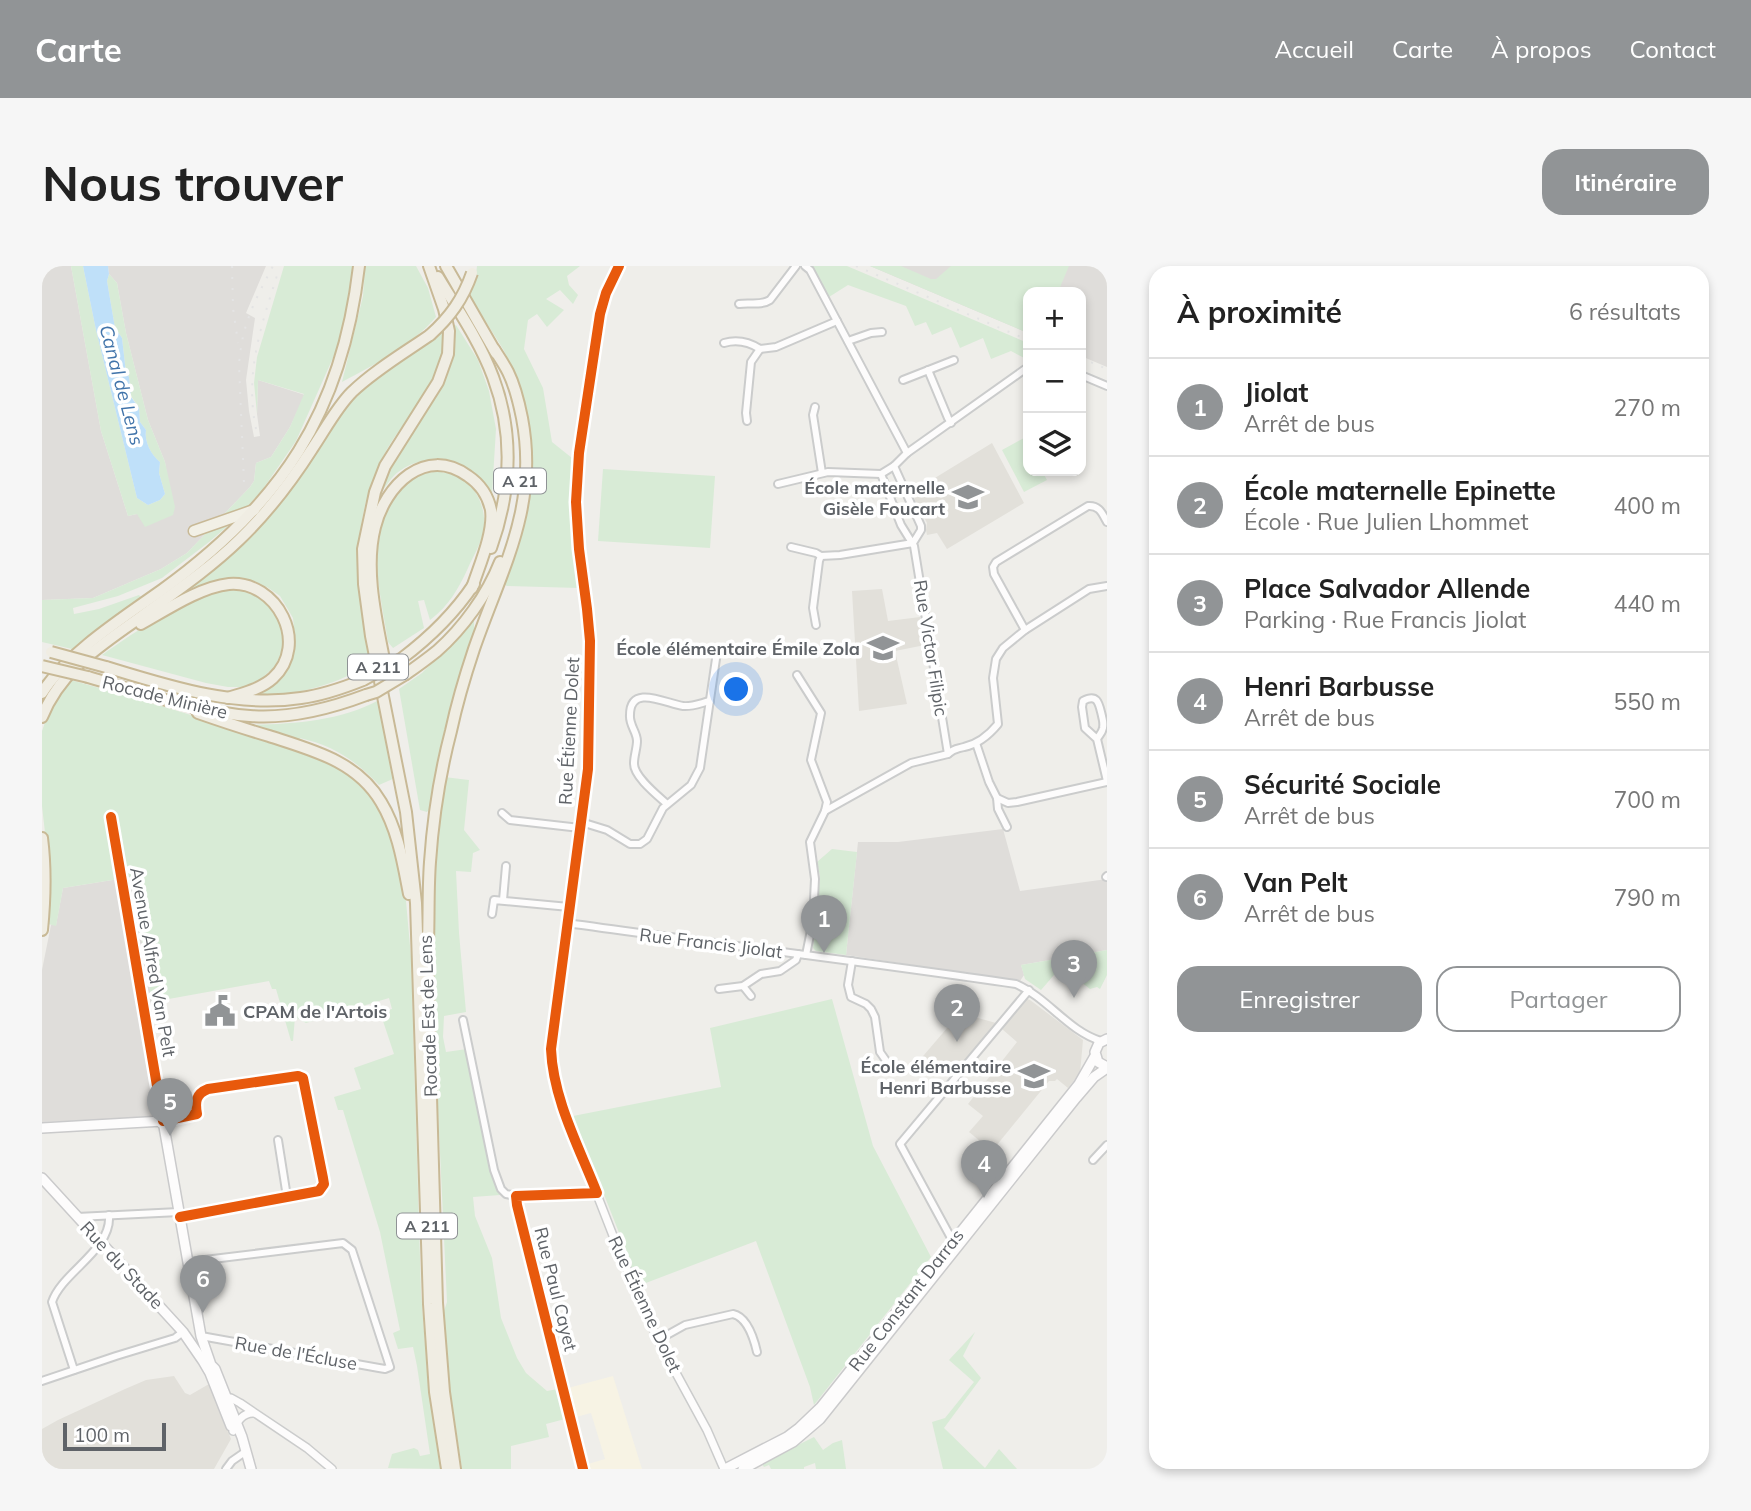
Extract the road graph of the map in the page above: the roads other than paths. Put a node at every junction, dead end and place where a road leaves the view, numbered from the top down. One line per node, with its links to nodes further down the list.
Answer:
1 (359, 266): 29 (highway)
2 (430, 266): 35 (highway); 37 (highway, Rocade Minière / A 21)
3 (446, 266): 13 (highway, Rocade Minière / A 21)
4 (619, 266): 59 (street, Rue Étienne Dolet)
5 (796, 266): 8 (street)
6 (808, 268): 9 (street)
7 (473, 270): 40 (highway, bridge)
8 (739, 304)
9 (837, 321): 11 (street); 14 (street)
10 (882, 332): 11 (street)
11 (848, 341): 24 (street)
12 (724, 343): 14 (street)
13 (494, 349): 48 (highway, Rocade Minière / A 21, bridge); 70 (highway)
14 (760, 349): 22 (street)
15 (954, 360): 16 (street)
16 (928, 370): 19 (street); 23 (street)
17 (1023, 371): 23 (street)
18 (1086, 377): 20 (street)
19 (903, 380)
20 (1107, 386)
21 (815, 407): 26 (street)
22 (747, 421)
23 (951, 423): 24 (street)
24 (908, 453): 25 (street)
25 (894, 466): 27 (street); 32 (street)
26 (822, 473): 27 (street); 28 (street)
27 (881, 474): 32 (street)
28 (778, 484)
29 (255, 510): 31 (highway); 45 (highway)
30 (1107, 522): 39 (street)
31 (194, 531)
32 (913, 543): 34 (street); 52 (street, Rue Victor Filipic)
33 (791, 547): 34 (street)
34 (821, 556): 38 (street)
35 (368, 567): 37 (highway); 70 (highway, Rocade Est de Lens / A 211); 72 (highway, Rocade Est de Lens / A 211)
36 (1107, 586): 39 (street)
37 (472, 587): 46 (highway, Rocade Minière / A 21, bridge)
38 (816, 625)
39 (1025, 630): 51 (street)
40 (99, 648): 46 (highway); 49 (highway)
41 (46, 651): 46 (highway, Rocade Minière / A 21, bridge)
42 (717, 652): 47 (street)
43 (42, 666): 48 (highway, Rocade Minière / A 21, bridge)
44 (797, 675): 56 (street)
45 (42, 693)
46 (229, 698)
47 (710, 701): 55 (street); 55 (street)
48 (195, 707): 72 (highway)
49 (42, 717)
50 (1097, 738): 50 (street); 53 (street)
51 (976, 743): 52 (street); 54 (street)
52 (948, 754): 56 (street)
53 (1107, 782): 54 (street)
54 (997, 798): 60 (street)
55 (667, 804): 59 (street)
56 (825, 811): 69 (street)
57 (502, 813): 59 (street)
58 (111, 817): 81 (street, Avenue Alfred Van Pelt)
59 (581, 825): 64 (street, Rue Étienne Dolet)
60 (1007, 827)
61 (42, 838): 67 (highway)
62 (506, 866): 63 (street)
63 (503, 900): 64 (street); 65 (street)
64 (569, 907): 66 (street, Rue Étienne Dolet)
65 (492, 914)
66 (567, 923): 68 (street, Rue Francis Jiolat); 87 (street, Rue Étienne Dolet)
67 (42, 930)
68 (798, 954): 69 (street, Rue Francis Jiolat); 73 (street)
69 (806, 955): 71 (street, Rue Francis Jiolat)
70 (427, 959): 117 (highway, Rocade Est de Lens / A 211)
71 (852, 961): 75 (street, Rue Francis Jiolat); 79 (street)
72 (419, 982): 116 (highway, Rocade Est de Lens / A 211)
73 (743, 986): 74 (street); 76 (street)
74 (719, 989)
75 (1029, 990): 78 (street, Rue Francis Jiolat); 93 (street)
76 (751, 996)
77 (464, 1020): 88 (street)
78 (1100, 1046): 80 (main road); 93 (main road, Rue Constant Darras)
79 (887, 1062)
80 (1107, 1068): 93 (main road, Rue Constant Darras)
81 (163, 1121): 82 (main road); 89 (street); 91 (main road, Avenue Alfred Van Pelt)
82 (42, 1128)
83 (278, 1140): 89 (street)
84 (1107, 1145): 85 (street)
85 (1093, 1160)
86 (42, 1178): 92 (main road, Rue du Stade)
87 (597, 1193): 88 (street); 100 (street, Rue Étienne Dolet)
88 (516, 1196): 118 (street, Rue Paul Cayet)
89 (287, 1197): 91 (street)
90 (109, 1215): 91 (street); 92 (street); 94 (street)
91 (179, 1215): 95 (main road, Avenue Alfred Van Pelt)
92 (77, 1216): 94 (main road, Rue du Stade)
93 (957, 1242): 111 (main road, Rue Constant Darras)
94 (101, 1243): 97 (main road, Rue du Stade); 105 (street)
95 (188, 1262): 96 (main road, Avenue Alfred Van Pelt); 98 (street, Rue de l'Écluse)
96 (199, 1323): 97 (main road); 98 (main road, Avenue Alfred Van Pelt)
97 (183, 1332): 98 (main road); 99 (street); 101 (main road, Rue du Stade)
98 (201, 1336): 104 (main road, Avenue Alfred Van Pelt)
99 (175, 1338): 101 (street); 105 (street)
100 (658, 1340): 102 (street); 119 (street, Rue Étienne Dolet)
101 (190, 1341): 103 (main road, Rue du Stade)
102 (757, 1352)
103 (199, 1354): 107 (main road, Avenue Alfred Van Pelt)
104 (211, 1365): 107 (main road, Avenue Alfred Van Pelt); 108 (main road, Avenue Alfred Van Pelt)
105 (74, 1370): 106 (street)
106 (42, 1381)
107 (213, 1382): 110 (main road, Avenue Alfred Van Pelt)
108 (226, 1398): 109 (street); 110 (main road, Avenue Alfred Van Pelt)
109 (254, 1413): 110 (street); 115 (street)
110 (235, 1428): 112 (main road, Avenue Alfred Van Pelt)
111 (790, 1440): 119 (main road); 120 (main road)
112 (245, 1452): 113 (street); 114 (main road, Avenue Alfred Van Pelt)
113 (226, 1469)
114 (251, 1469)
115 (331, 1469)
116 (447, 1469)
117 (455, 1469)
118 (583, 1469)
119 (724, 1469)
120 (743, 1469)

